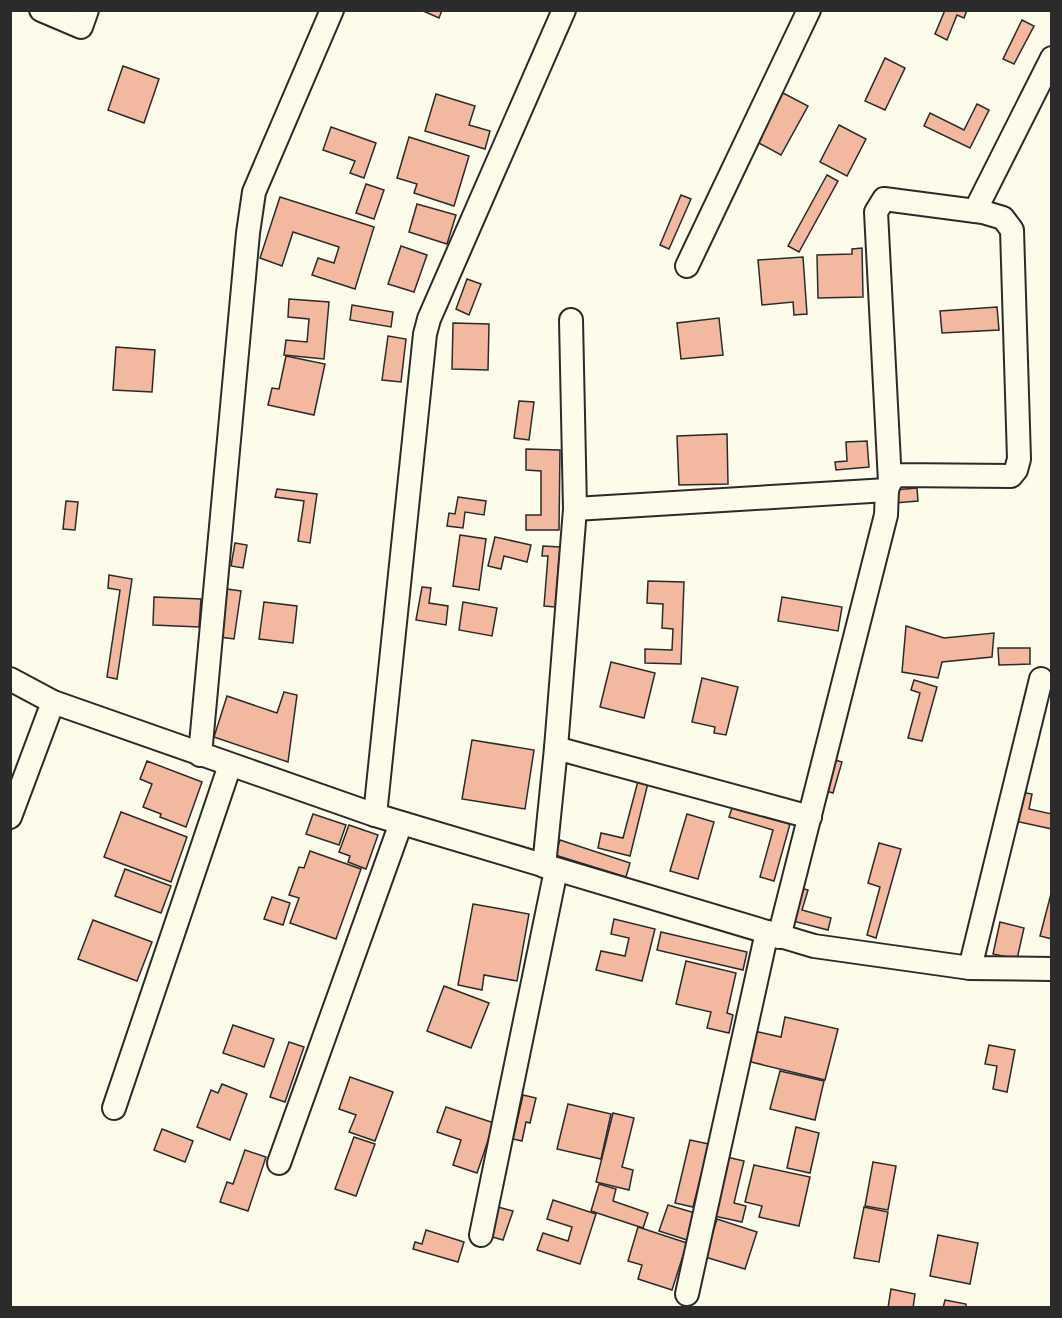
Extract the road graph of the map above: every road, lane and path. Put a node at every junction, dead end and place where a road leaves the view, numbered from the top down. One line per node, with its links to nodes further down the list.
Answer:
1 (41, 10): 2 (street)
2 (87, 10)
3 (332, 10): 16 (street)
4 (564, 10): 18 (street)
5 (809, 10): 8 (street)
6 (1052, 58): 7 (street)
7 (975, 211): 10 (street); 10 (street)
8 (687, 266)
9 (571, 321): 11 (street)
10 (888, 486): 11 (street); 20 (street)
11 (575, 509): 15 (street)
12 (10, 679): 14 (street)
13 (1041, 679): 24 (street)
14 (53, 702): 16 (street); 19 (street)
15 (556, 748): 20 (street); 22 (street)
16 (200, 754): 17 (street)
17 (230, 765): 18 (street); 26 (street)
18 (375, 815): 21 (street)
19 (10, 817)
20 (810, 817): 23 (street)
21 (401, 823): 22 (street); 27 (street)
22 (550, 868): 23 (street); 28 (street)
23 (773, 935): 24 (street); 29 (street)
24 (970, 968): 25 (street)
25 (1052, 969)
26 (114, 1108)
27 (279, 1163)
28 (481, 1235)
29 (687, 1294)

